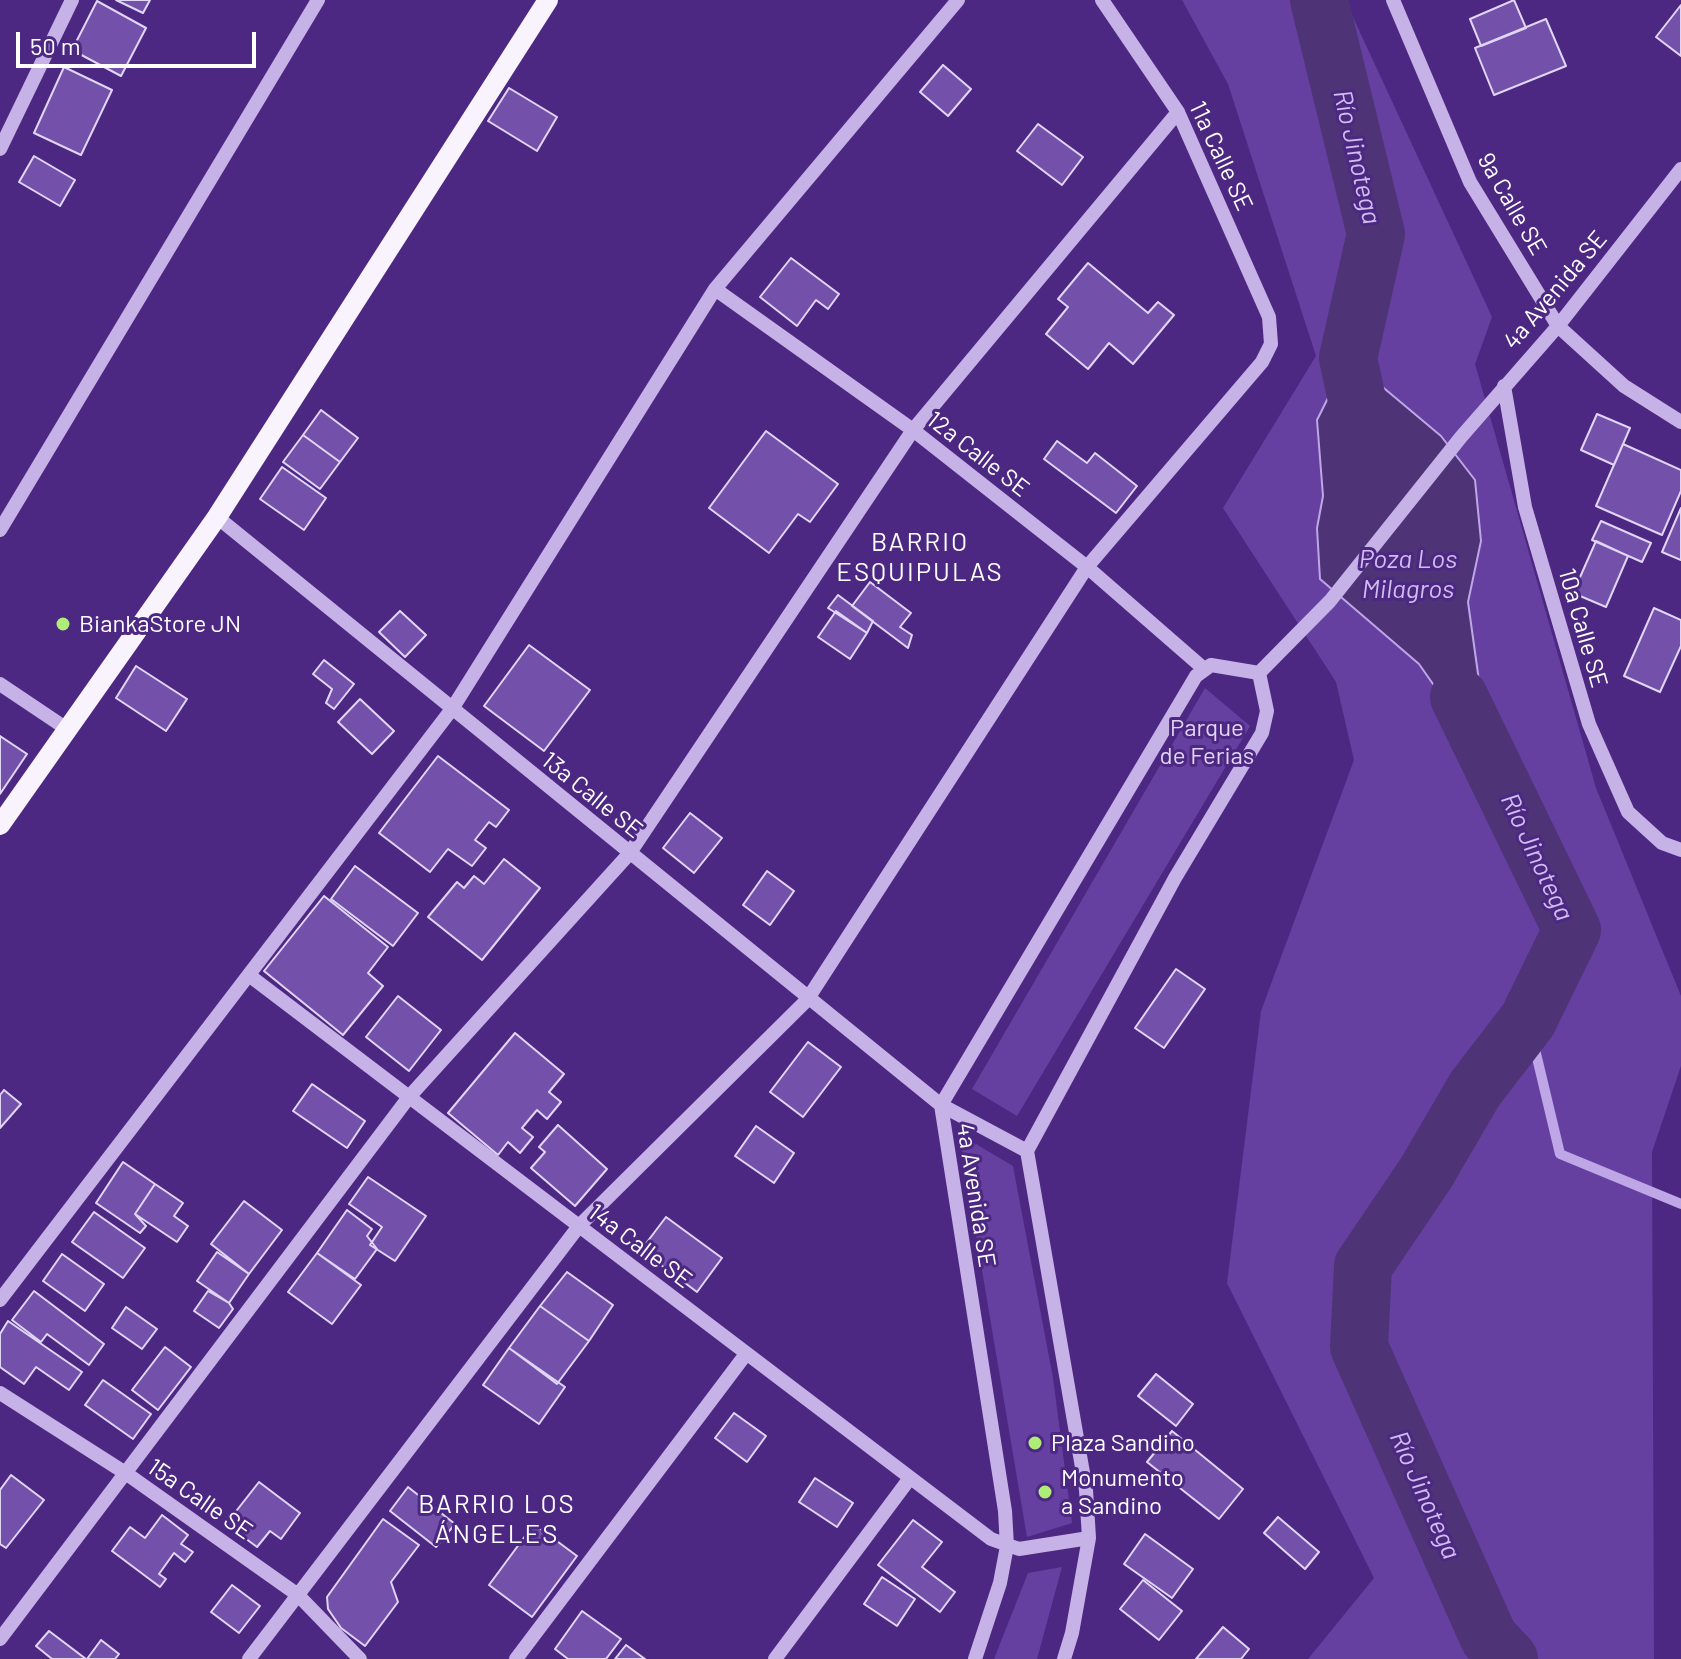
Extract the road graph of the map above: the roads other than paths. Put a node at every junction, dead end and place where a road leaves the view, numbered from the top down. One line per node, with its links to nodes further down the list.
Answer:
1 (72, 0): 8 (street)
2 (318, 0): 16 (street)
3 (548, 0): 15 (main road)
4 (958, 0): 10 (street)
5 (1102, 0): 7 (street, 11a Calle SE)
6 (1393, 0): 11 (street, 9a Calle SE)
7 (1178, 112): 14 (street); 17 (street, 11a Calle SE)
8 (0, 149)
9 (1681, 169): 11 (street, 4a Avenida SE)
10 (715, 289): 14 (street, 12a Calle SE); 21 (street)
11 (1558, 326): 12 (street, 4a Avenida SE); 13 (street, 9a Calle SE)
12 (1504, 386): 19 (street, 4a Avenida SE); 24 (street, 10a Calle SE)
13 (1681, 422)
14 (913, 430): 17 (street, 12a Calle SE); 25 (street)
15 (217, 517): 21 (street, 13a Calle SE); 22 (main road)
16 (0, 530)
17 (1087, 567): 18 (street, 12a Calle SE); 27 (street)
18 (1203, 668): 19 (street); 29 (street, 4a Avenida SE)
19 (1259, 673): 30 (street)
20 (0, 684): 22 (street)
21 (452, 709): 25 (street, 13a Calle SE); 26 (street)
22 (67, 729): 23 (main road)
23 (0, 825)
24 (1681, 850)
25 (629, 854): 27 (street, 13a Calle SE); 28 (street)
26 (250, 976): 28 (street, 14a Calle SE); 32 (street)
27 (807, 1000): 29 (street, 13a Calle SE); 31 (street)
28 (409, 1097): 31 (street, 14a Calle SE); 35 (street)
29 (941, 1105): 30 (street); 38 (street, 4a Avenida SE)
30 (1027, 1151): 37 (street)
31 (579, 1226): 33 (street, 14a Calle SE); 39 (street)
32 (0, 1300)
33 (746, 1354): 36 (street, 14a Calle SE); 43 (street)
34 (0, 1393): 35 (street, 15a Calle SE)
35 (127, 1474): 39 (street, 15a Calle SE); 40 (street)
36 (910, 1478): 38 (street, 14a Calle SE); 44 (street)
37 (1089, 1538): 38 (street); 46 (street)
38 (1007, 1546): 45 (street, 4a Avenida SE)
39 (298, 1595): 41 (street); 42 (street, 15a Calle SE)
40 (0, 1639)
41 (249, 1659)
42 (360, 1659)
43 (516, 1659)
44 (775, 1659)
45 (975, 1659)
46 (1064, 1659)

